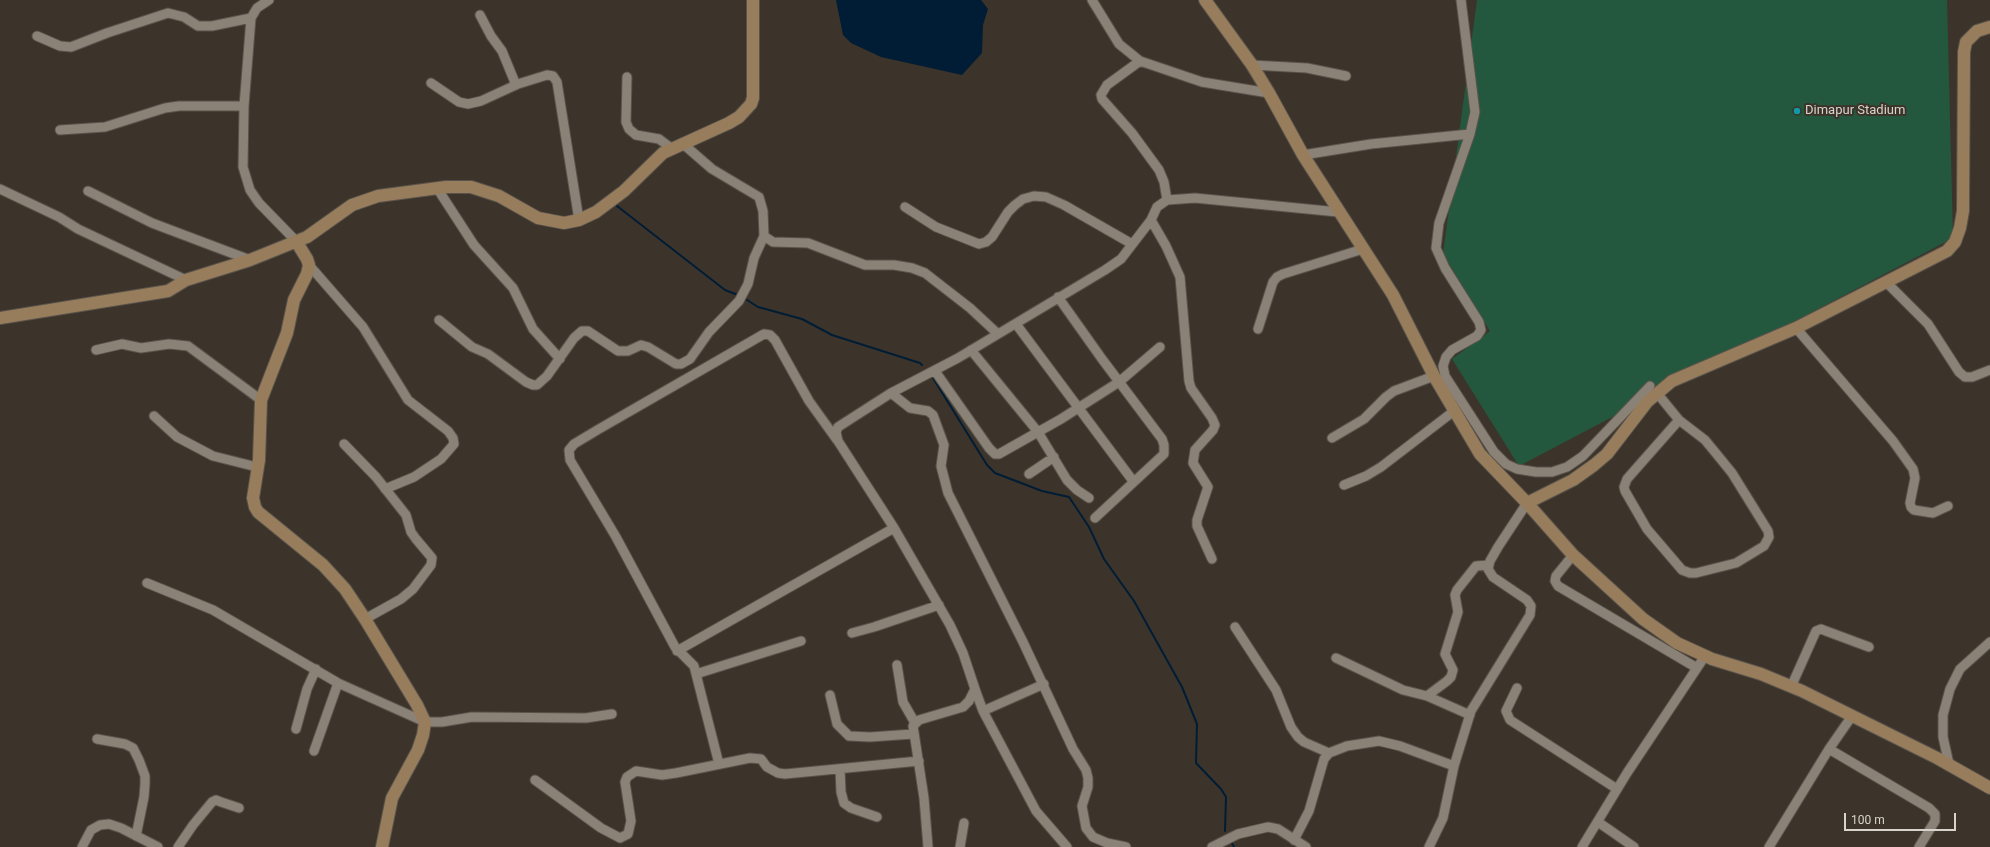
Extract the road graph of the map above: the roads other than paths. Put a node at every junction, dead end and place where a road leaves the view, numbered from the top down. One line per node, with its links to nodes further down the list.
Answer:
1 (269, 0): 7 (street)
2 (752, 0): 20 (street)
3 (1092, 0): 10 (street)
4 (1205, 0): 11 (street)
5 (1461, 0): 19 (street)
6 (480, 15): 15 (street)
7 (250, 18): 9 (street); 17 (street)
8 (1990, 27): 37 (street)
9 (37, 36)
10 (1140, 61): 16 (street); 25 (street)
11 (1252, 65): 12 (street); 16 (street)
12 (1346, 76)
13 (627, 77): 20 (street)
14 (431, 83): 15 (street)
15 (516, 85): 28 (street)
16 (1270, 93): 21 (street)
17 (244, 106): 18 (street); 31 (street)
18 (60, 130)
19 (1470, 134): 21 (street); 53 (street)
20 (677, 146): 28 (street); 30 (street)
21 (1303, 155): 27 (street)
22 (437, 188): 28 (street); 31 (street); 48 (street)
23 (0, 189): 36 (street)
24 (88, 191): 34 (street)
25 (1167, 200): 27 (street); 29 (street)
26 (905, 207): 32 (street)
27 (1338, 212): 33 (street)
28 (579, 220)
29 (1151, 220): 32 (street); 76 (street)
30 (764, 236): 44 (street); 48 (street)
31 (296, 241): 34 (street); 35 (street)
32 (1132, 244): 38 (street)
33 (1363, 249): 43 (street); 51 (street)
34 (250, 260): 36 (street)
35 (309, 265): 55 (street); 69 (street)
36 (186, 280): 39 (street)
37 (1887, 282): 42 (street); 50 (street)
38 (1058, 297): 41 (street); 52 (street)
39 (0, 318)
40 (439, 320): 48 (street)
41 (1016, 324): 44 (street); 56 (street)
42 (1796, 328): 53 (street); 72 (street)
43 (1258, 329)
44 (998, 334): 47 (street)
45 (1160, 347): 52 (street)
46 (96, 350): 55 (street)
47 (971, 350): 49 (street); 60 (street)
48 (560, 358)
49 (935, 370): 54 (street); 60 (street)
50 (1990, 370)
51 (1434, 376): 57 (street); 61 (street)
52 (1119, 382): 56 (street); 67 (street)
53 (1654, 390): 59 (street); 71 (street)
54 (891, 393): 62 (street); 94 (street)
55 (261, 400): 65 (street)
56 (1078, 407): 60 (street); 67 (street)
57 (1454, 411): 68 (street); 71 (street)
58 (154, 416): 65 (street)
59 (1679, 420): 59 (street)
60 (1038, 432): 64 (street)
61 (1332, 438)
62 (838, 441): 74 (street); 86 (street)
63 (344, 444): 69 (street)
64 (1054, 458): 66 (street); 70 (street)
65 (257, 467): 80 (street)
66 (1029, 474)
67 (1133, 481): 73 (street)
68 (1344, 485)
69 (385, 489): 80 (street)
70 (1089, 498)
71 (1527, 503): 75 (street); 77 (street)
72 (1948, 506)
73 (1095, 518)
74 (894, 528): 79 (street); 86 (street)
75 (1573, 554): 87 (street); 90 (street)
76 (1212, 559)
77 (1489, 565): 99 (street); 102 (street)
78 (147, 583): 91 (street)
79 (939, 605): 82 (street); 97 (street)
80 (366, 619): 104 (street)
81 (1235, 627): 111 (street)
82 (852, 633)
83 (801, 641): 92 (street)
84 (1990, 642): 114 (street)
85 (1869, 647): 95 (street)
86 (677, 651): 92 (street)
87 (1705, 656): 90 (street); 95 (street)
88 (1336, 658): 99 (street)
89 (897, 665): 105 (street)
90 (1697, 668): 119 (street)
91 (316, 670): 93 (street); 106 (street)
92 (696, 674): 113 (street)
93 (338, 683): 104 (street); 110 (street)
94 (1044, 684): 100 (street); 133 (street)
95 (1791, 687): 103 (street)
96 (1517, 688): 119 (street)
97 (975, 689): 100 (street); 105 (street)
98 (830, 695): 107 (street)
99 (1427, 696): 102 (street)
100 (984, 711): 132 (street)
101 (612, 714): 104 (street)
102 (1470, 715): 115 (street)
103 (1852, 716): 109 (street); 114 (street)
104 (425, 722): 129 (street)
105 (915, 723): 107 (street)
106 (296, 729)
107 (913, 734): 112 (street)
108 (97, 739): 124 (street)
109 (1829, 749): 139 (street); 140 (street)
110 (314, 751)
111 (1329, 754): 115 (street); 125 (street)
112 (918, 760): 116 (street); 130 (street)
113 (719, 764): 116 (street); 117 (street)
114 (1949, 764): 118 (street)
115 (1454, 766): 136 (street)
116 (840, 769): 121 (street)
117 (535, 780)
118 (1990, 788)
119 (1618, 789): 122 (street)
120 (239, 808): 128 (street)
121 (877, 817)
122 (1598, 822): 137 (street); 138 (street)
123 (964, 823): 131 (street)
124 (136, 836): 126 (street); 127 (street)
125 (1294, 840): 134 (street); 135 (street)
126 (82, 847)
127 (158, 847)
128 (178, 847)
129 (382, 847)
130 (928, 847)
131 (960, 847)
132 (1067, 847)
133 (1126, 847)
134 (1212, 847)
135 (1306, 847)
136 (1429, 847)
137 (1582, 847)
138 (1634, 847)
139 (1769, 847)
140 (1919, 847)

